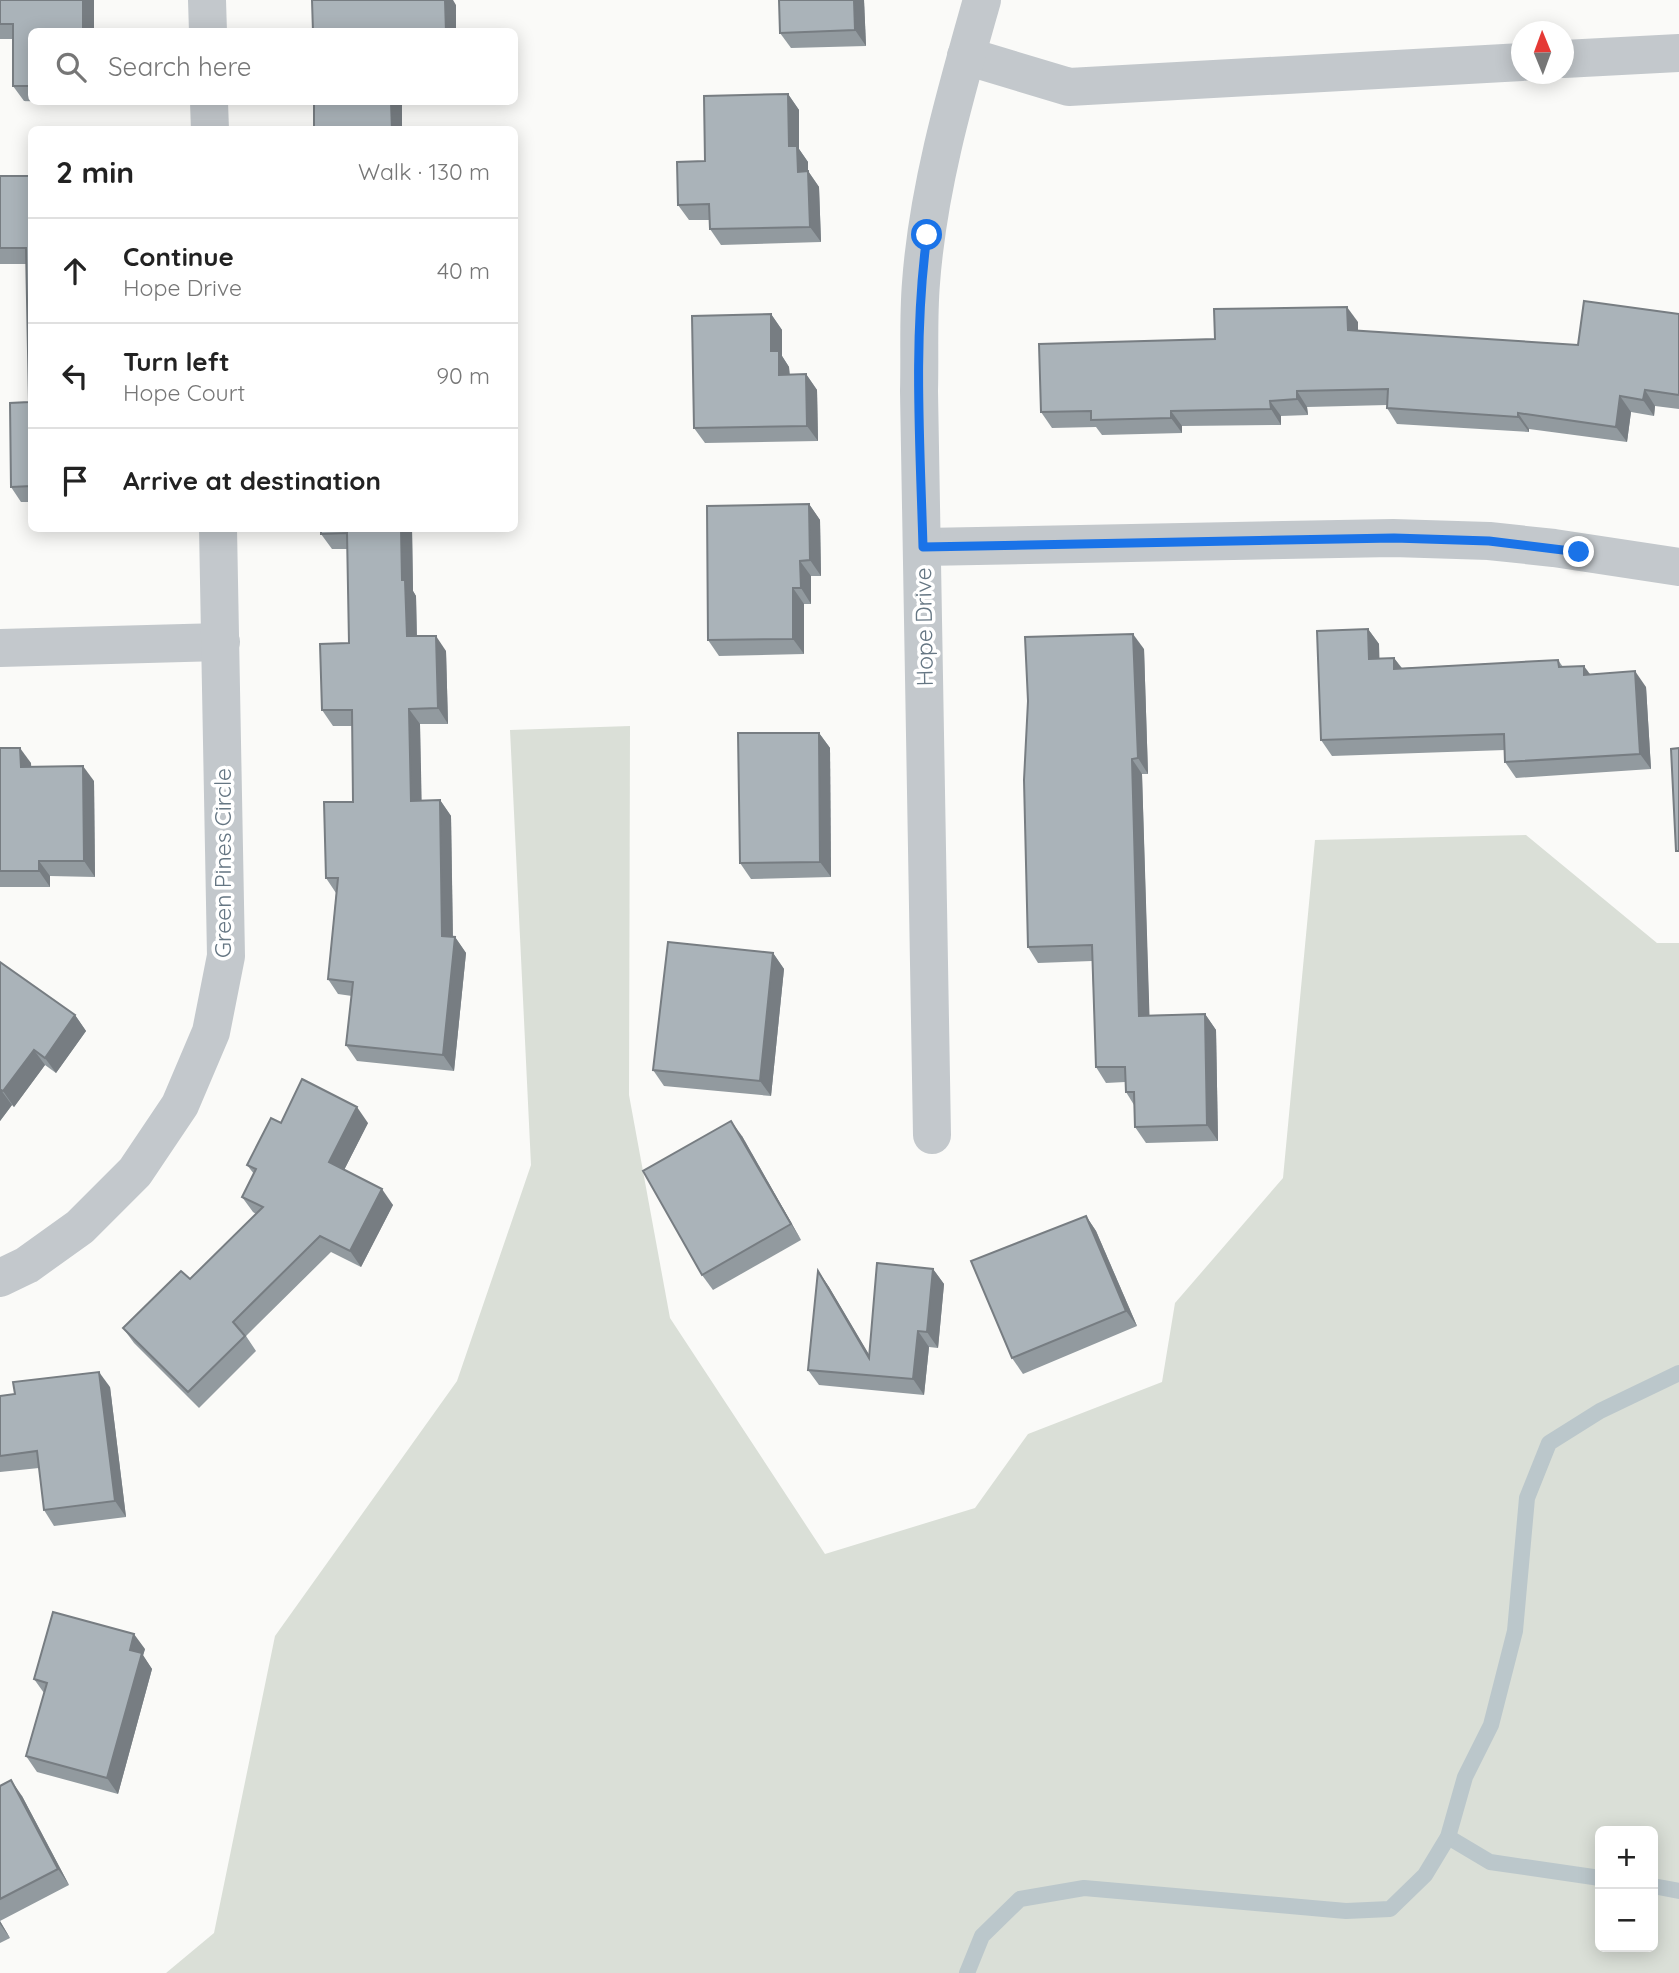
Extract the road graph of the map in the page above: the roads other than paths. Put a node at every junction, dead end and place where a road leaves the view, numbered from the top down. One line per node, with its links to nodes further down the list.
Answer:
1 (207, 0): 3 (street)
2 (982, 0): 5 (street, Hope Drive)
3 (208, 28)
4 (1679, 53): 6 (street)
5 (966, 56): 7 (street); 11 (street, Hope Drive)
6 (1574, 59)
7 (1511, 63)
8 (209, 105): 9 (street)
9 (210, 126)
10 (218, 532): 13 (street, Green Pines Circle)
11 (923, 547): 12 (street); 15 (street, Hope Drive)
12 (1679, 567)
13 (221, 642): 14 (street); 16 (street, Green Pines Circle)
14 (0, 648)
15 (932, 1135)
16 (0, 1278)

